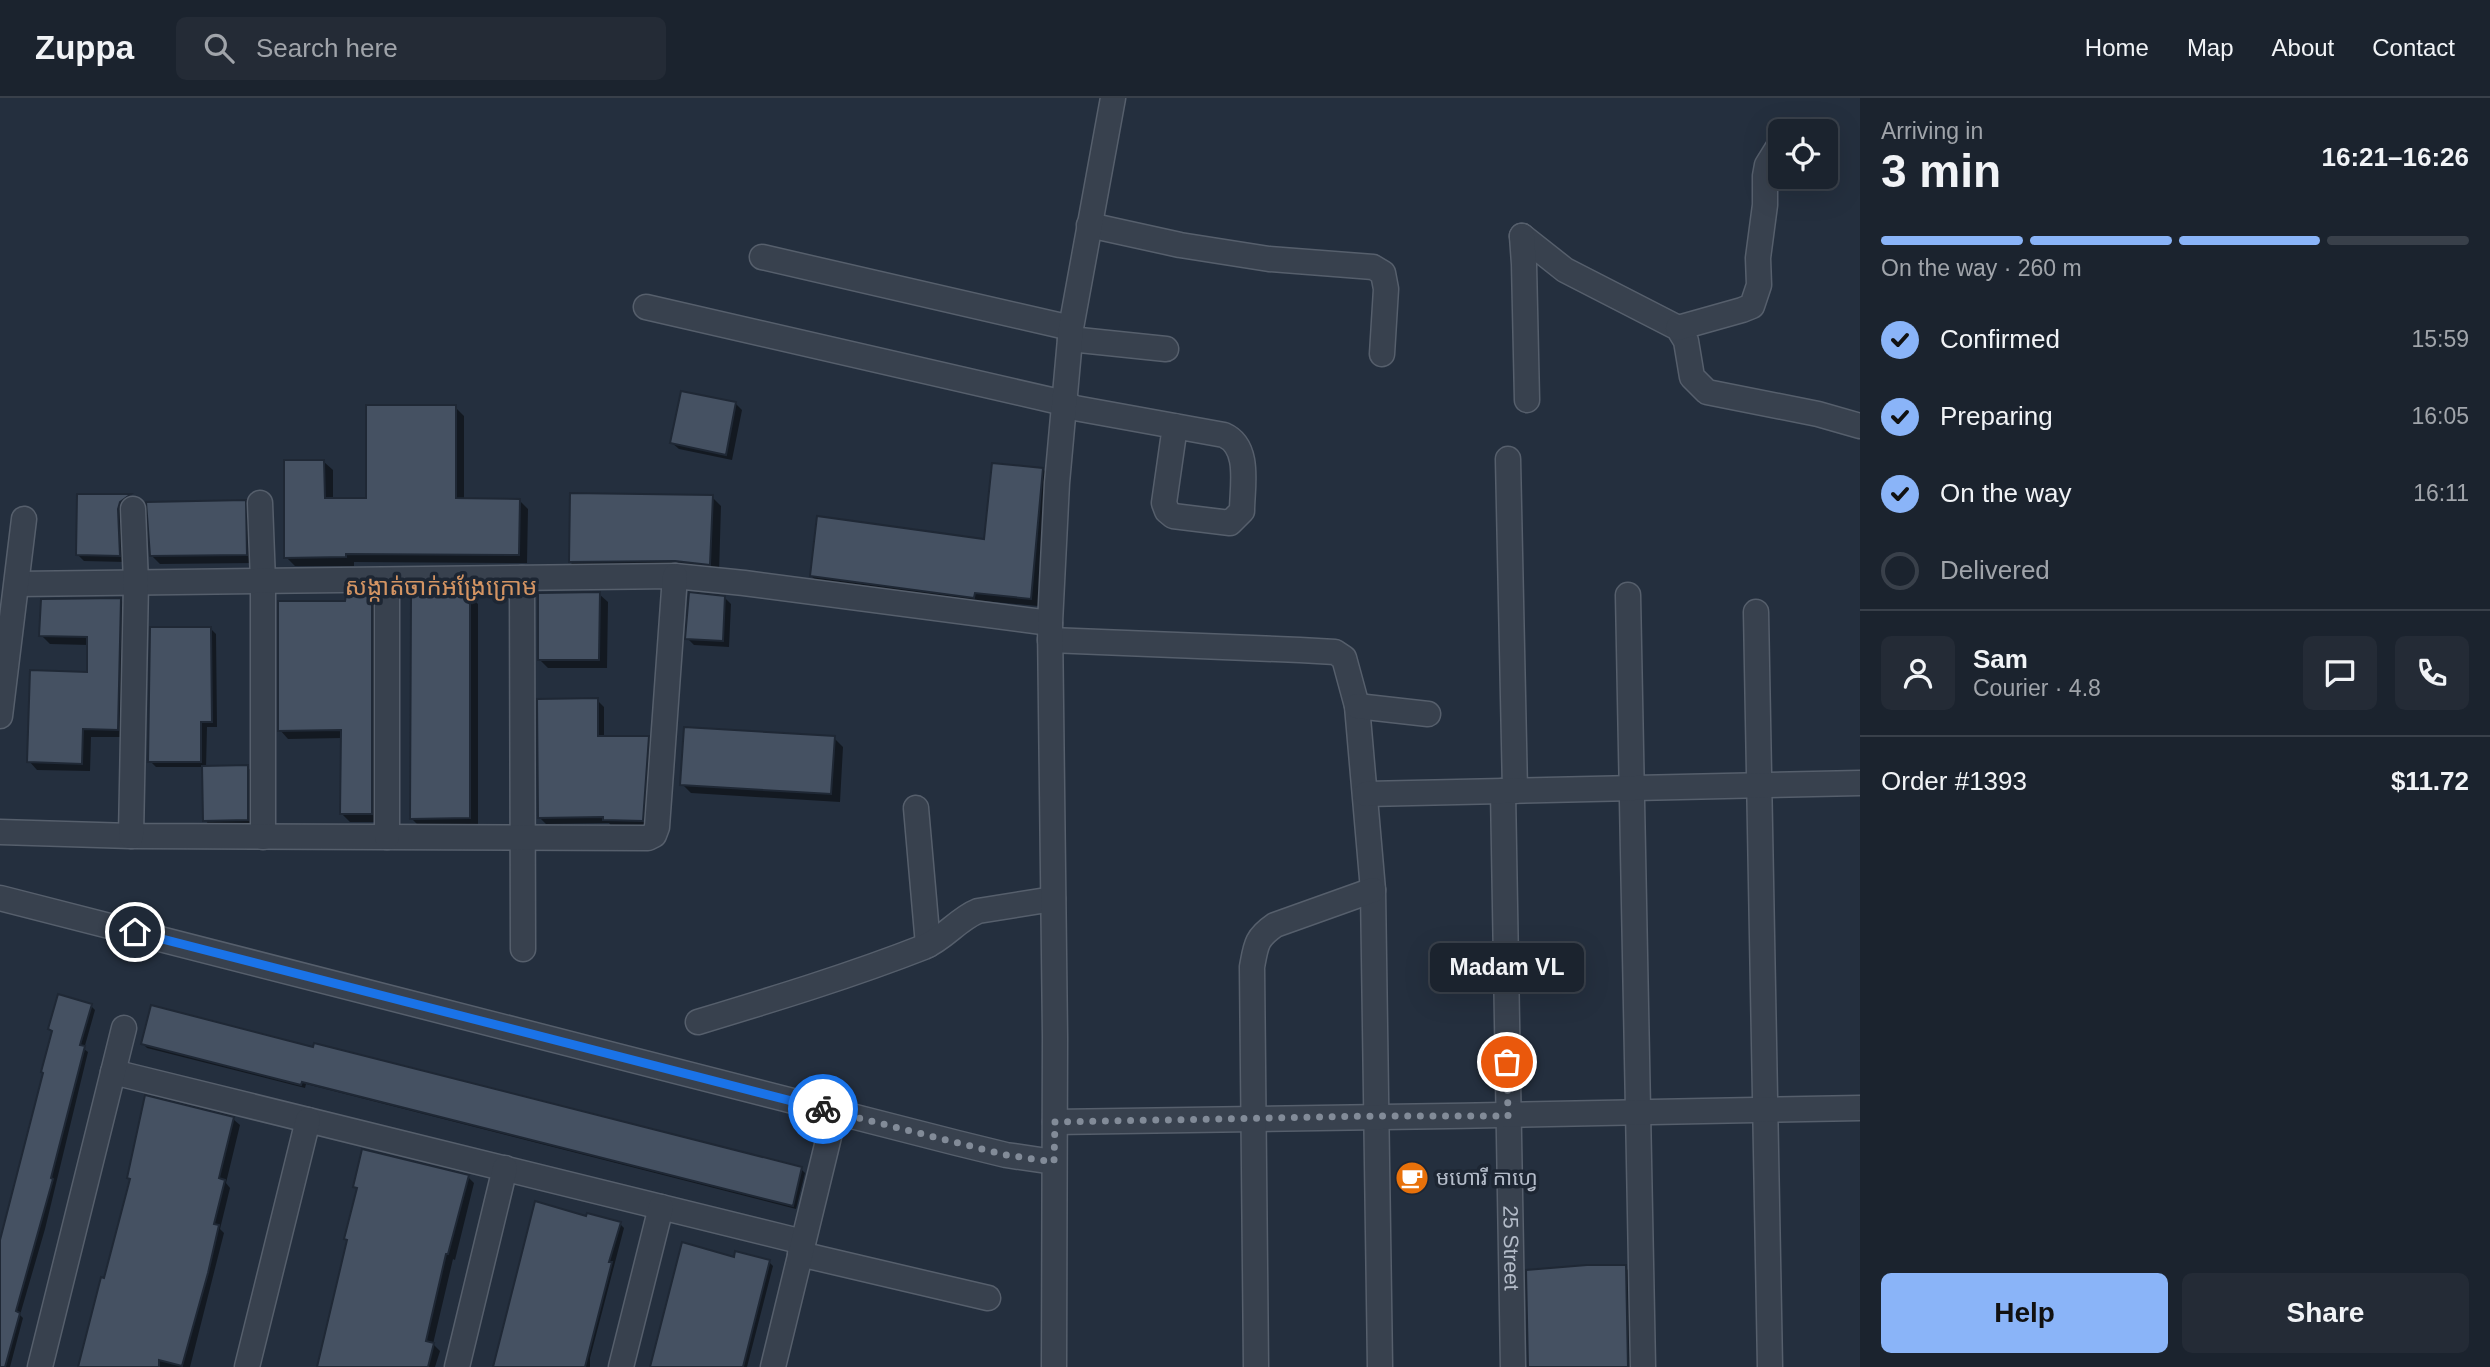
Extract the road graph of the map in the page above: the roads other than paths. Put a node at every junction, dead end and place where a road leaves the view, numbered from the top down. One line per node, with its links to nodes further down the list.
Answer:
1 (1113, 98): 3 (street)
2 (1768, 163): 6 (street)
3 (1089, 225): 7 (street); 9 (street)
4 (762, 257): 7 (street)
5 (646, 307): 11 (street)
6 (1678, 328): 10 (street); 13 (street)
7 (1070, 333): 8 (street); 11 (street)
8 (1166, 349)
9 (1382, 354)
10 (1527, 400)
11 (1064, 403): 12 (street); 26 (street)
12 (1175, 426)
13 (1860, 426)
14 (1508, 459): 33 (street, 25 Street)
15 (260, 503): 21 (street)
16 (133, 509): 22 (street)
17 (24, 519): 23 (street)
18 (675, 576): 19 (street); 26 (street); 40 (street)
19 (522, 578): 20 (street); 40 (street)
20 (387, 580): 21 (street); 39 (street)
21 (263, 581): 22 (street); 38 (street)
22 (136, 583): 23 (street); 37 (street)
23 (16, 584): 29 (street)
24 (1628, 595): 32 (street)
25 (1756, 611): 31 (street)
26 (1050, 631): 27 (street); 43 (street)
27 (1357, 706): 28 (street); 34 (street)
28 (1428, 713)
29 (0, 716)
30 (1860, 783): 31 (street)
31 (1759, 785): 32 (street); 50 (street)
32 (1632, 788): 33 (street); 52 (street)
33 (1509, 791): 34 (street); 54 (street, 25 Street)
34 (1366, 794): 41 (street)
35 (916, 808): 44 (street)
36 (0, 832): 37 (street)
37 (131, 836): 38 (street)
38 (263, 837): 39 (street)
39 (387, 837): 40 (street)
40 (523, 838): 45 (street)
41 (1373, 890): 53 (street); 55 (street)
42 (0, 898): 51 (street)
43 (1053, 900): 44 (street); 57 (street)
44 (928, 945): 46 (street)
45 (523, 949)
46 (698, 1022)
47 (124, 1028): 48 (street)
48 (113, 1072): 56 (street); 63 (street)
49 (1860, 1108): 50 (street)
50 (1766, 1111): 52 (street); 73 (street)
51 (835, 1112): 58 (street); 61 (street)
52 (1637, 1114): 54 (street); 72 (street)
53 (1377, 1116): 54 (street); 55 (street); 70 (street)
54 (1508, 1116): 71 (street, 25 Street)
55 (1252, 1119): 57 (street); 69 (street)
56 (307, 1120): 59 (street); 64 (street)
57 (1055, 1122): 58 (street)
58 (1054, 1162): 68 (street)
59 (505, 1168): 60 (street); 65 (street)
60 (661, 1207): 61 (street); 66 (street)
61 (802, 1248): 62 (street); 67 (street)
62 (988, 1298)
63 (40, 1367)
64 (247, 1367)
65 (457, 1367)
66 (621, 1367)
67 (773, 1367)
68 (1054, 1367)
69 (1256, 1367)
70 (1380, 1367)
71 (1514, 1367)
72 (1643, 1367)
73 (1770, 1367)

